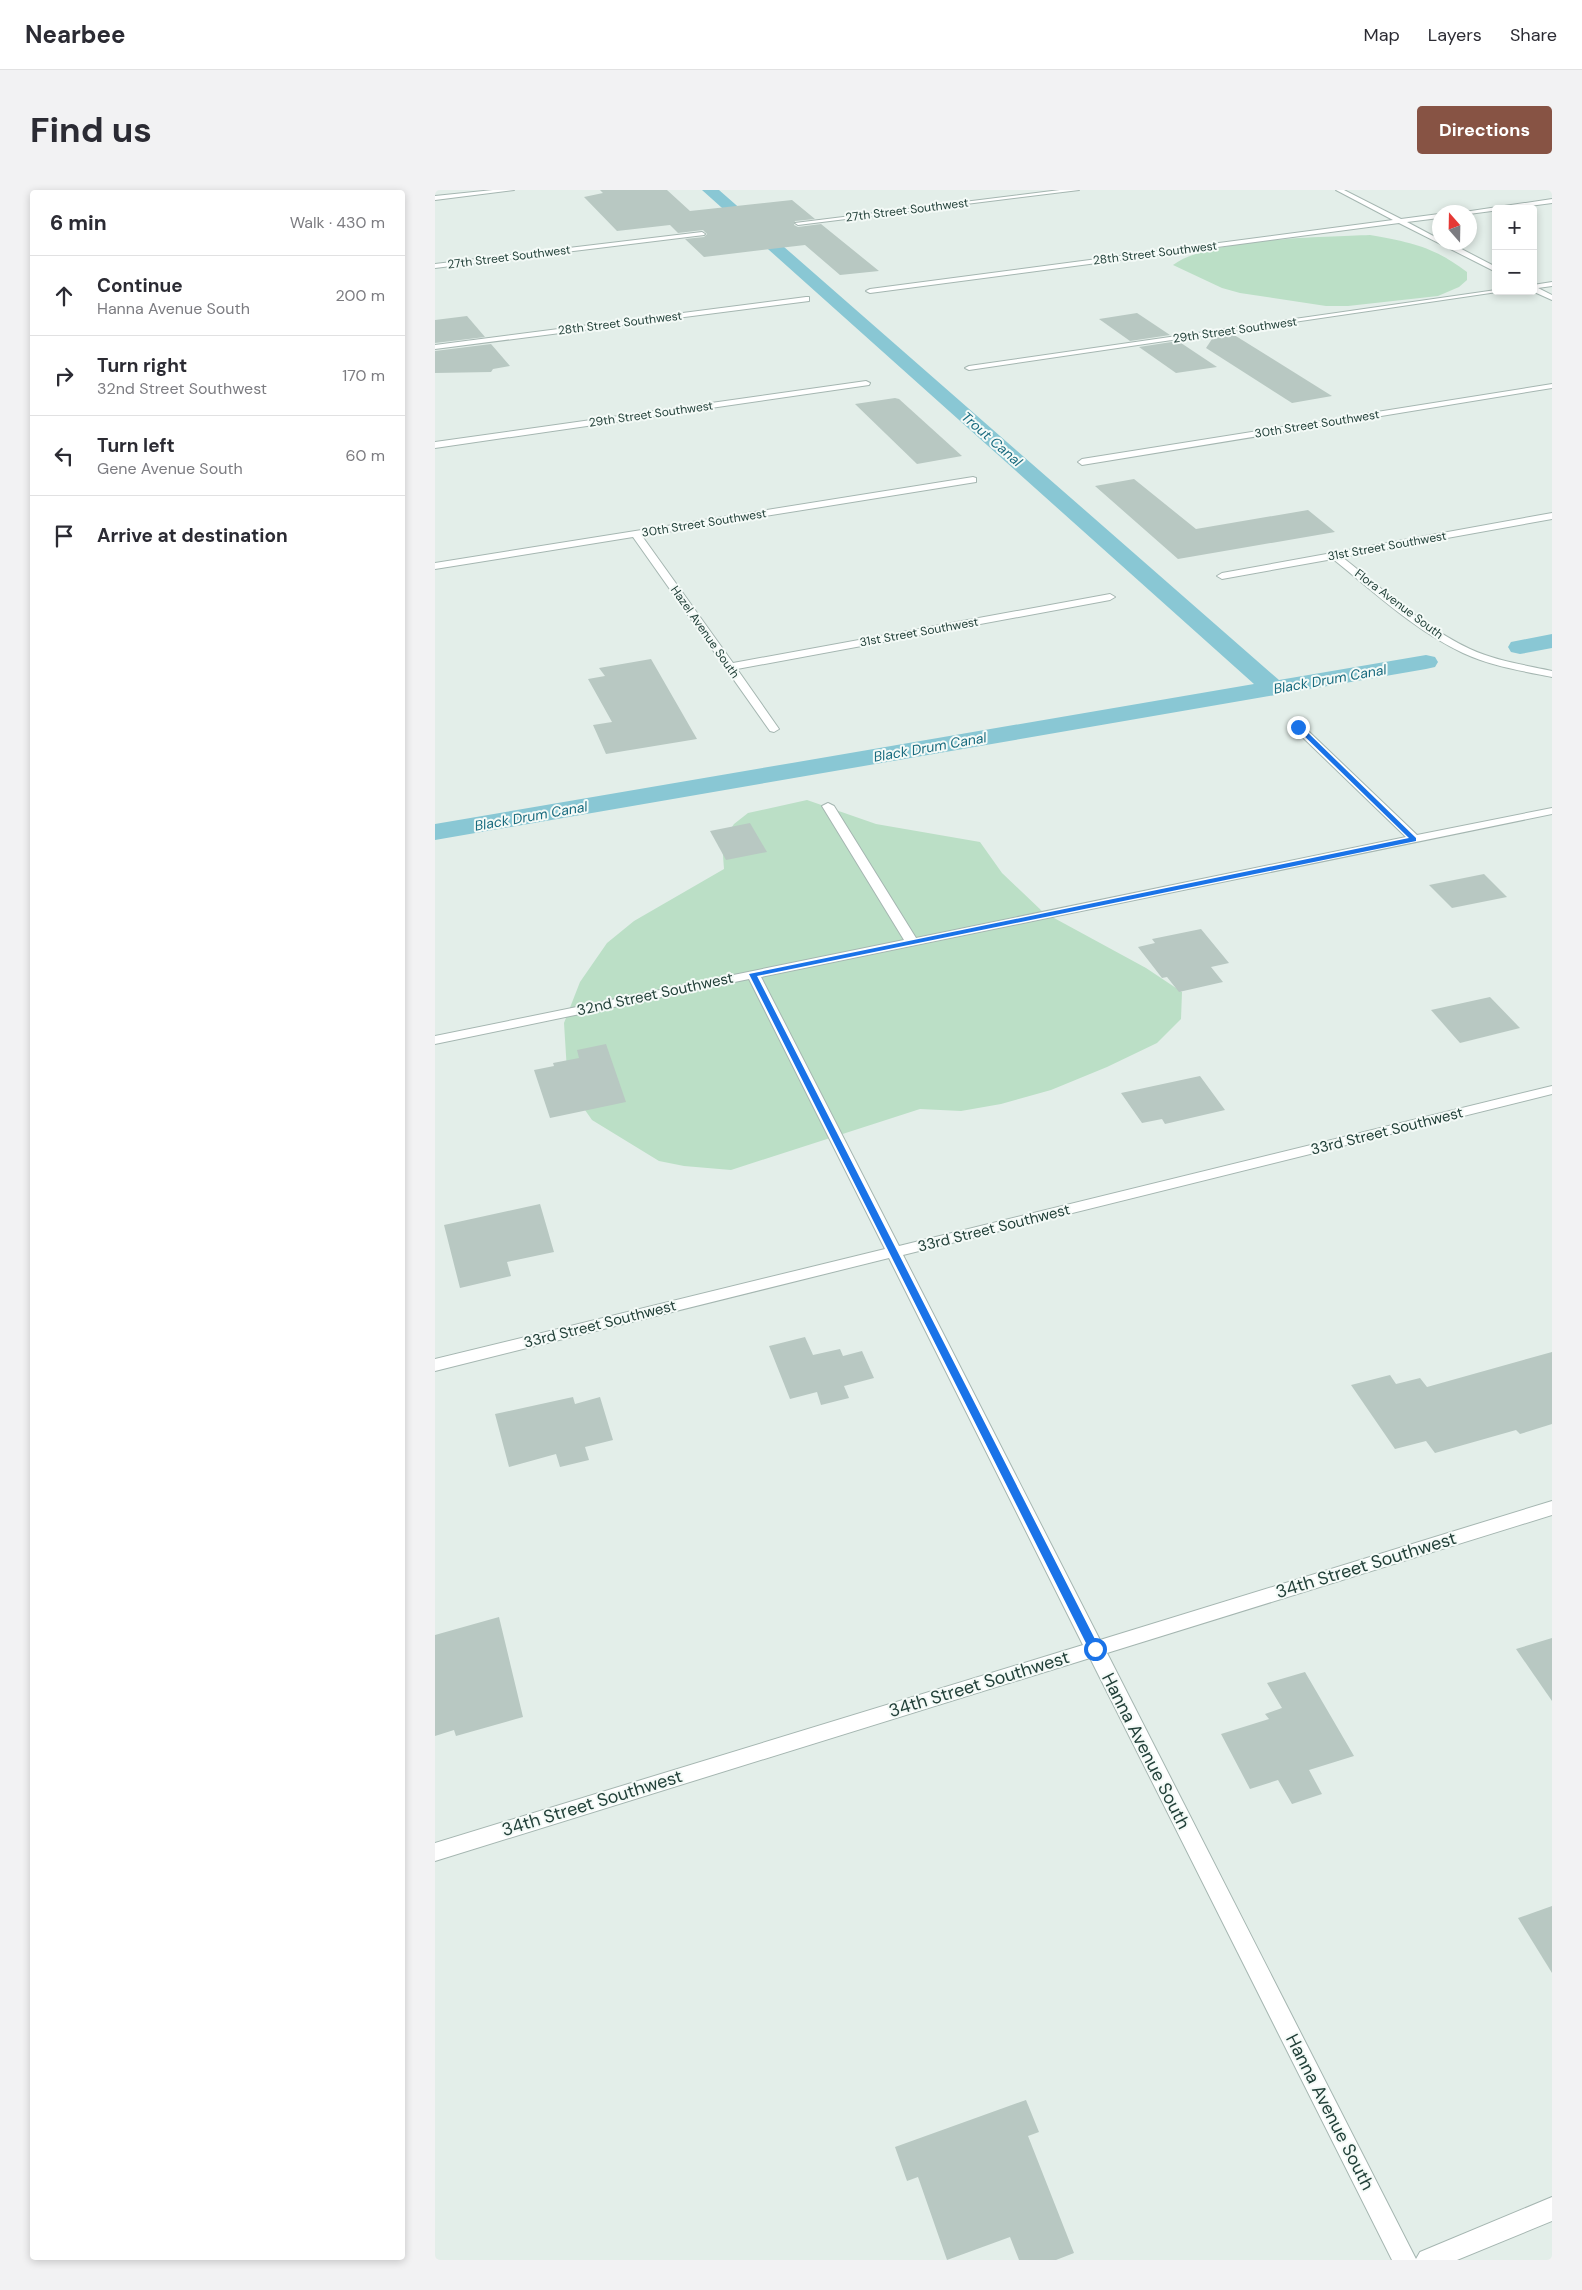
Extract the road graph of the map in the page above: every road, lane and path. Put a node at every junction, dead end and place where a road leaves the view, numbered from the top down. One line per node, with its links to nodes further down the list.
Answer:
1 (511, 190): 4 (street)
2 (1075, 190): 9 (street, 27th Street Southwest)
3 (1339, 190): 8 (street)
4 (435, 198)
5 (1552, 201): 6 (street)
6 (1477, 211)
7 (1432, 217): 8 (street, 28th Street Southwest)
8 (1400, 221): 11 (street); 18 (street, 28th Street Southwest)
9 (798, 223)
10 (702, 234): 13 (street, 27th Street Southwest)
11 (1432, 237)
12 (1457, 250): 14 (street)
13 (435, 266)
14 (1492, 268)
15 (1552, 284): 16 (street)
16 (1537, 287)
17 (1537, 290): 20 (street)
18 (870, 291)
19 (1492, 292): 23 (street, 29th Street Southwest)
20 (1552, 298)
21 (806, 299): 22 (street, 28th Street Southwest)
22 (435, 347)
23 (969, 368)
24 (866, 383): 26 (street, 29th Street Southwest)
25 (1552, 386): 27 (street, 30th Street Southwest)
26 (435, 445)
27 (1082, 462)
28 (973, 480): 30 (street, 30th Street Southwest)
29 (1552, 516): 31 (street, 31st Street Southwest)
30 (636, 534): 32 (street, 30th Street Southwest); 35 (street, Hazel Avenue South)
31 (1335, 555): 33 (street, 31st Street Southwest); 36 (street, Flora Avenue South)
32 (435, 566)
33 (1222, 576)
34 (1110, 597): 35 (street, 31st Street Southwest)
35 (729, 667): 38 (street, Hazel Avenue South)
36 (1552, 674)
37 (1298, 727): 41 (street)
38 (774, 729)
39 (828, 806): 42 (street)
40 (1552, 811): 41 (street, 32nd Street Southwest)
41 (1413, 839): 42 (street, 32nd Street Southwest)
42 (912, 942): 43 (street, 32nd Street Southwest)
43 (753, 974): 44 (street, 32nd Street Southwest); 46 (street, Hanna Avenue South)
44 (435, 1040)
45 (1552, 1090): 46 (street, 33rd Street Southwest)
46 (893, 1252): 47 (street, 33rd Street Southwest); 49 (street, Hanna Avenue South)
47 (435, 1365)
48 (1552, 1508): 49 (street, 34th Street Southwest)
49 (1095, 1649): 50 (street, 34th Street Southwest); 52 (street, Hanna Avenue South)
50 (435, 1852)
51 (1552, 2209): 53 (street)
52 (1405, 2260)
53 (1428, 2260)

